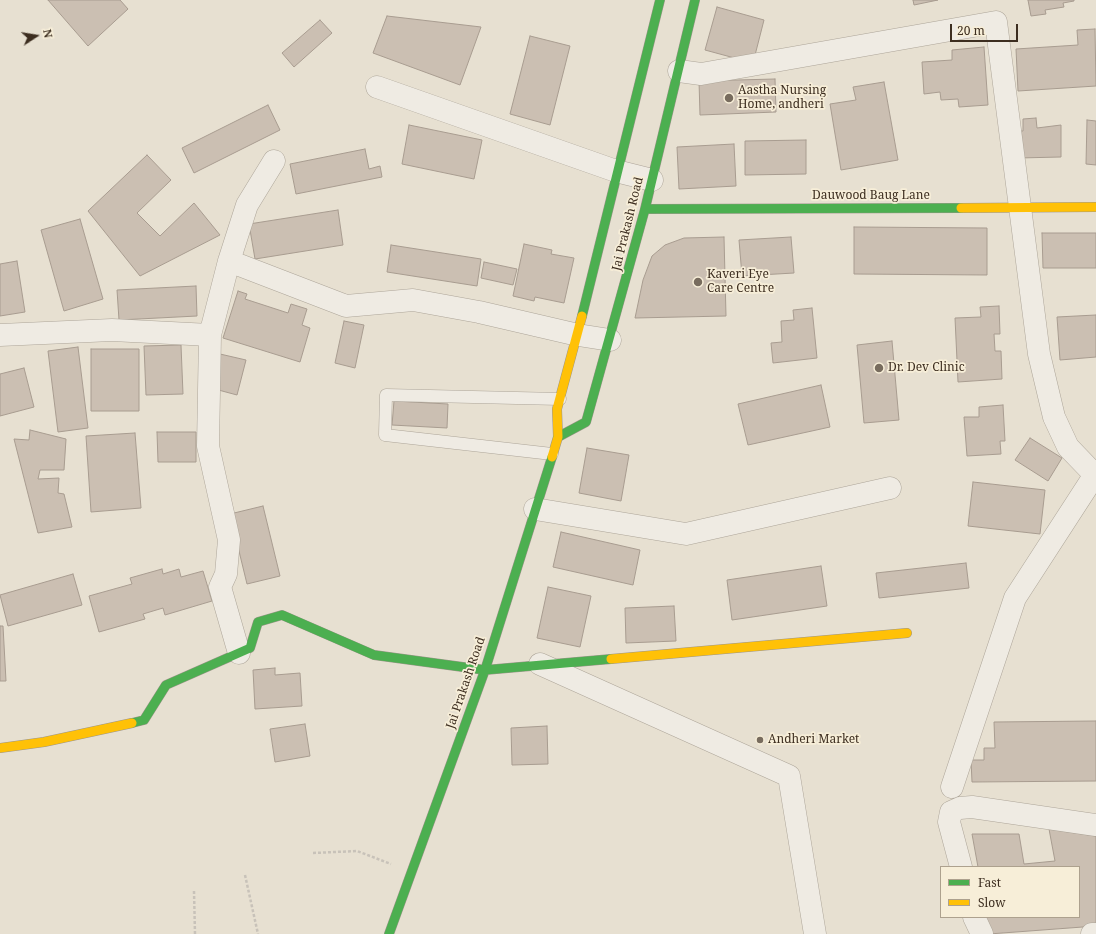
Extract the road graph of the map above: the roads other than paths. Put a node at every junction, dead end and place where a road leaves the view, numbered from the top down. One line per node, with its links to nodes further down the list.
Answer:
1 (660, 0): 6 (main road, Jai Prakash Road)
2 (695, 0): 3 (main road, Jai Prakash Road)
3 (679, 71): 7 (main road, Jai Prakash Road); 8 (street)
4 (377, 87): 6 (street)
5 (274, 161): 11 (street)
6 (619, 171): 7 (street); 13 (main road, Jai Prakash Road)
7 (652, 180): 10 (main road, Jai Prakash Road)
8 (1022, 207): 9 (main road, Dauwood Baug Lane); 10 (main road, Dauwood Baug Lane); 19 (street)
9 (1096, 207)
10 (645, 209): 15 (main road, Jai Prakash Road)
11 (229, 260): 12 (street); 13 (street)
12 (210, 335): 14 (street); 23 (street)
13 (578, 335): 15 (street); 16 (main road, Jai Prakash Road)
14 (0, 336)
15 (610, 340): 17 (main road, Jai Prakash Road)
16 (560, 399): 17 (main road, Jai Prakash Road); 18 (lane)
17 (558, 437): 18 (main road, Jai Prakash Road)
18 (552, 454): 21 (main road, Jai Prakash Road)
19 (1095, 474): 27 (street)
20 (890, 488): 21 (street)
21 (535, 509): 25 (main road, Jai Prakash Road)
22 (907, 633): 24 (main road)
23 (239, 653): 25 (main road); 26 (main road)
24 (540, 664): 25 (main road); 32 (street)
25 (485, 670): 31 (main road, Jai Prakash Road)
26 (0, 748)
27 (952, 787)
28 (1096, 825): 29 (street)
29 (961, 866)
30 (974, 918): 33 (street)
31 (389, 934)
32 (814, 934)
33 (982, 934)
34 (1092, 934): 35 (street)
35 (1096, 934)

